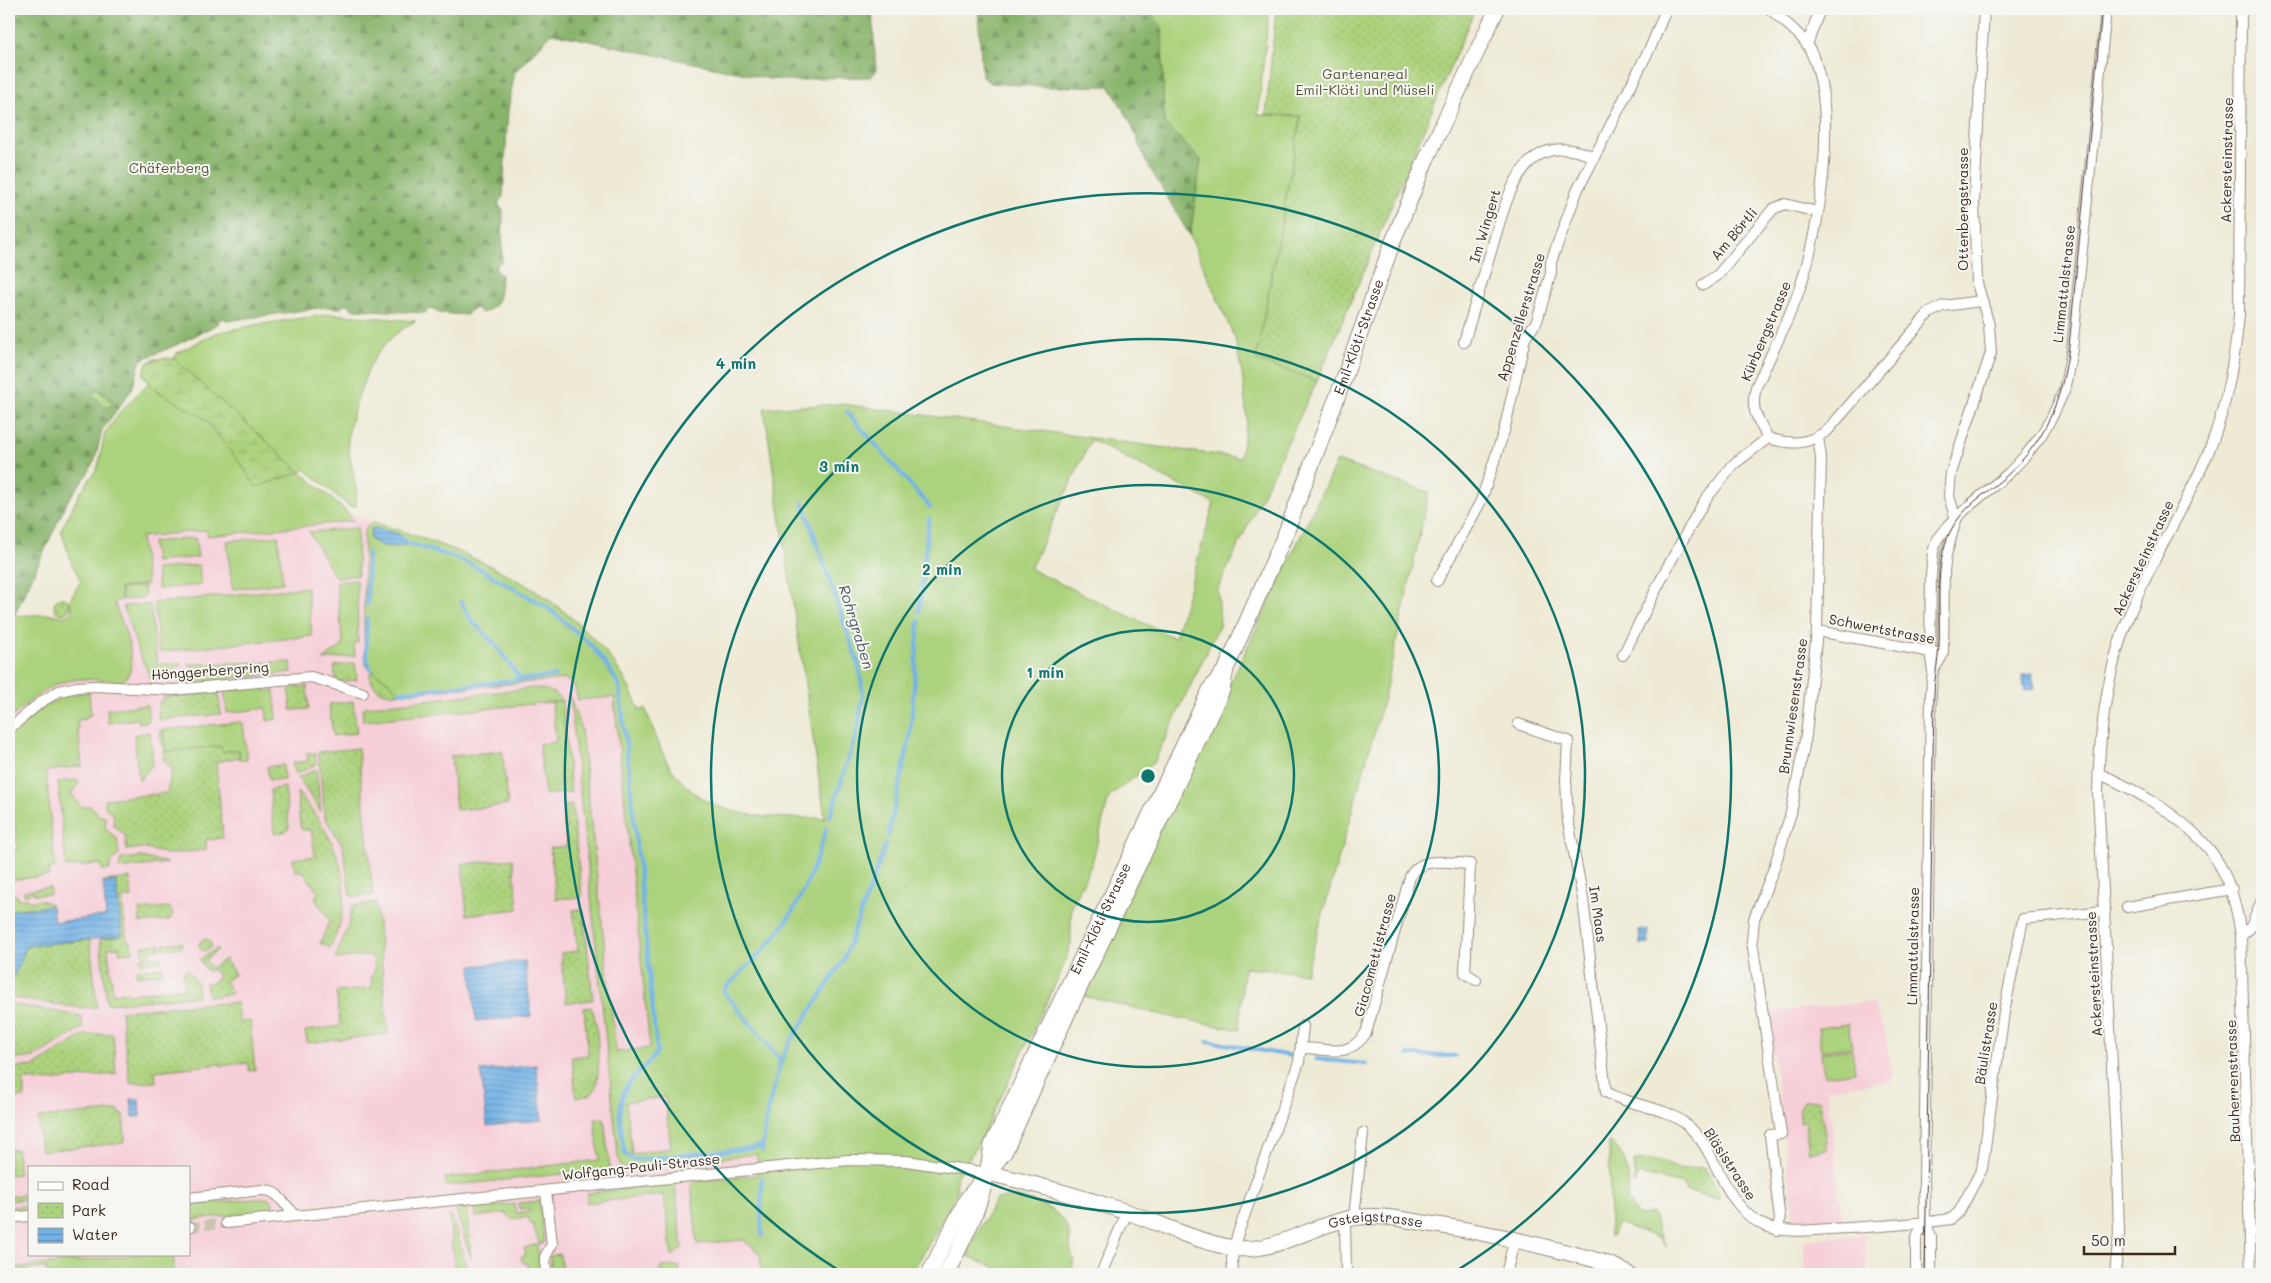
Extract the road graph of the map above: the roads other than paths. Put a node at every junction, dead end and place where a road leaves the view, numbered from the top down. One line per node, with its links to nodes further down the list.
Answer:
1 (1497, 9): 37 (street, Emil-Klöti-Strasse)
2 (1666, 9): 9 (street, Appenzellerstrasse)
3 (1770, 9): 8 (street, Kürbergstrasse)
4 (1820, 9): 8 (street)
5 (1984, 9): 12 (street, Ottenbergstrasse)
6 (2106, 9): 16 (street, Limmattalstrasse)
7 (2241, 9): 26 (street, Ackersteinstrasse)
8 (1807, 45): 10 (street, Kürbergstrasse)
9 (1594, 157): 13 (street, Im Wingert); 17 (street, Appenzellerstrasse)
10 (1817, 212): 11 (street, Am Börtli); 14 (street, Kürbergstrasse)
11 (1703, 285)
12 (1981, 301): 15 (street); 16 (street, Ottenbergstrasse)
13 (1464, 342)
14 (1768, 438): 15 (street); 21 (street)
15 (1818, 438): 18 (street, Brunnwiesenstrasse)
16 (1956, 520): 19 (street, Limmattalstrasse); 20 (street, Limmattalstrasse)
17 (1437, 581)
18 (1817, 630): 19 (street, Schwertstrasse); 47 (street, Brunnwiesenstrasse)
19 (1930, 652): 20 (street, Schwertstrasse); 22 (street, Limmattalstrasse)
20 (1943, 654): 22 (street, Limmattalstrasse)
21 (1623, 655)
22 (1933, 671): 45 (street, Limmattalstrasse)
23 (364, 693): 25 (street, Hönggerbergring)
24 (1518, 724): 35 (street, Im Maas)
25 (9, 729)
26 (2099, 774): 27 (street, Bauherrenstrasse); 30 (street, Ackersteinstrasse)
27 (2232, 889): 29 (street); 31 (street, Bauherrenstrasse)
28 (2262, 900): 31 (street)
29 (2127, 907)
30 (2105, 911): 45 (street, Bäulistrasse); 60 (street, Ackersteinstrasse)
31 (2241, 936): 61 (street, Bauherrenstrasse)
32 (1476, 980): 34 (street, Giacomettistrasse)
33 (1303, 1026): 34 (street)
34 (1301, 1048): 49 (street)
35 (1606, 1092): 47 (street, Bläsistrasse)
36 (1363, 1132): 44 (street)
37 (988, 1173): 38 (street, Wolfgang-Pauli-Strasse); 40 (street, Gsteigstrasse); 51 (street, Emil-Klöti-Strasse); 52 (street, Emil-Klöti-Strasse)
38 (546, 1191): 42 (street, Wolfgang-Pauli-Strasse); 50 (street)
39 (190, 1198): 42 (street)
40 (1127, 1212): 49 (street, Gsteigstrasse); 53 (street)
41 (28, 1216): 43 (street)
42 (296, 1216): 46 (street, Wolfgang-Pauli-Strasse)
43 (9, 1218)
44 (1350, 1218): 48 (street, Gsteigstrasse); 49 (street, Gsteigstrasse); 55 (street)
45 (1925, 1222): 47 (street, Bläsistrasse); 58 (street, Limmattalstrasse); 59 (street, Limmattalstrasse)
46 (226, 1223)
47 (1777, 1230)
48 (1515, 1238): 56 (street); 57 (street, Gsteigstrasse)
49 (1234, 1248): 54 (street)
50 (546, 1274)
51 (929, 1274)
52 (946, 1274)
53 (1101, 1274)
54 (1233, 1274)
55 (1346, 1274)
56 (1506, 1274)
57 (1628, 1274)
58 (1916, 1274)
59 (1932, 1274)
60 (2115, 1274)
61 (2251, 1274)

